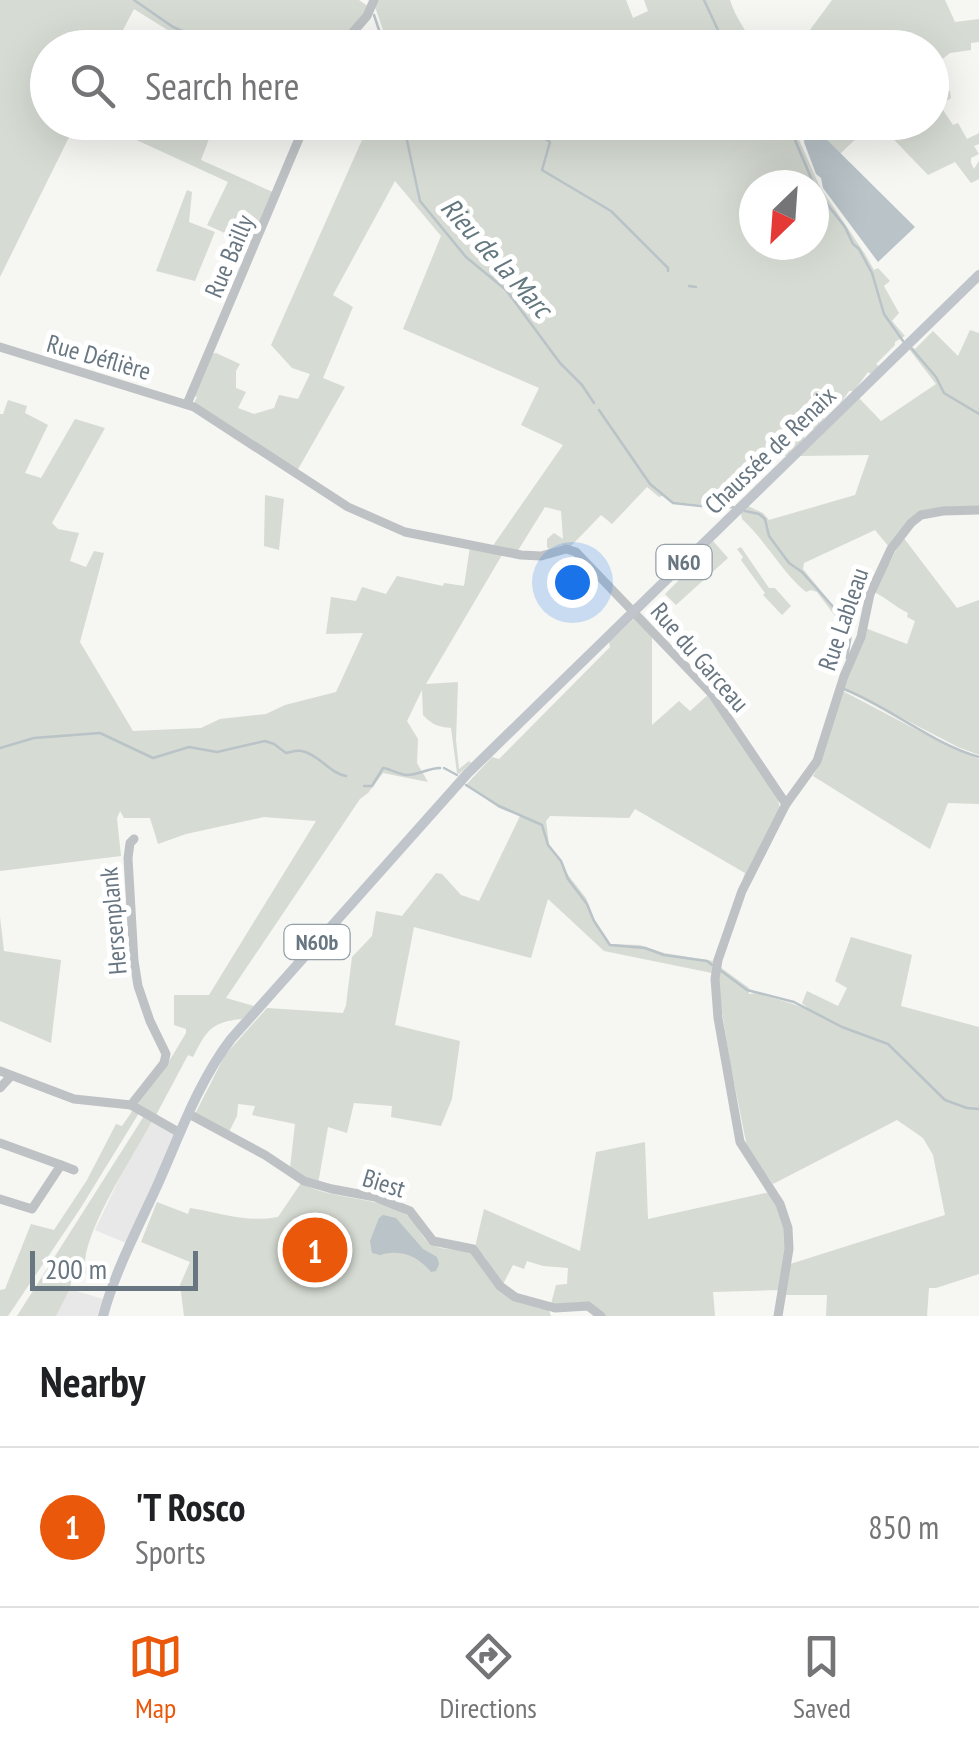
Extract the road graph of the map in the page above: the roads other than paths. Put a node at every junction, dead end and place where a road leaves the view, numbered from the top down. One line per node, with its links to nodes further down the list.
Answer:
1 (374, 0): 2 (street)
2 (355, 30)
3 (298, 140): 6 (street, Rue Bailly)
4 (979, 275): 8 (main road, Chaussée de Renaix / N60)
5 (0, 347): 6 (street, Rue Déflière)
6 (187, 404): 8 (street, Rue du Garceau)
7 (979, 510): 10 (street, Rue Lableau)
8 (634, 611): 9 (main road, Chaussée de Renaix / N60); 10 (street, Rue du Garceau)
9 (461, 780): 16 (main road, N60b)
10 (786, 804): 25 (street)
11 (134, 840): 15 (street, Hersenplank)
12 (0, 1071): 13 (street)
13 (11, 1076): 14 (street); 15 (street)
14 (0, 1088)
15 (131, 1105): 17 (street)
16 (189, 1114): 17 (main road, N60b); 22 (street, Biest)
17 (180, 1134): 23 (main road, N60b)
18 (0, 1143): 19 (street)
19 (61, 1166): 20 (street); 21 (street)
20 (74, 1170)
21 (0, 1199)
22 (555, 1312): 24 (street, Biest)
23 (103, 1316)
24 (602, 1316)
25 (778, 1316)

